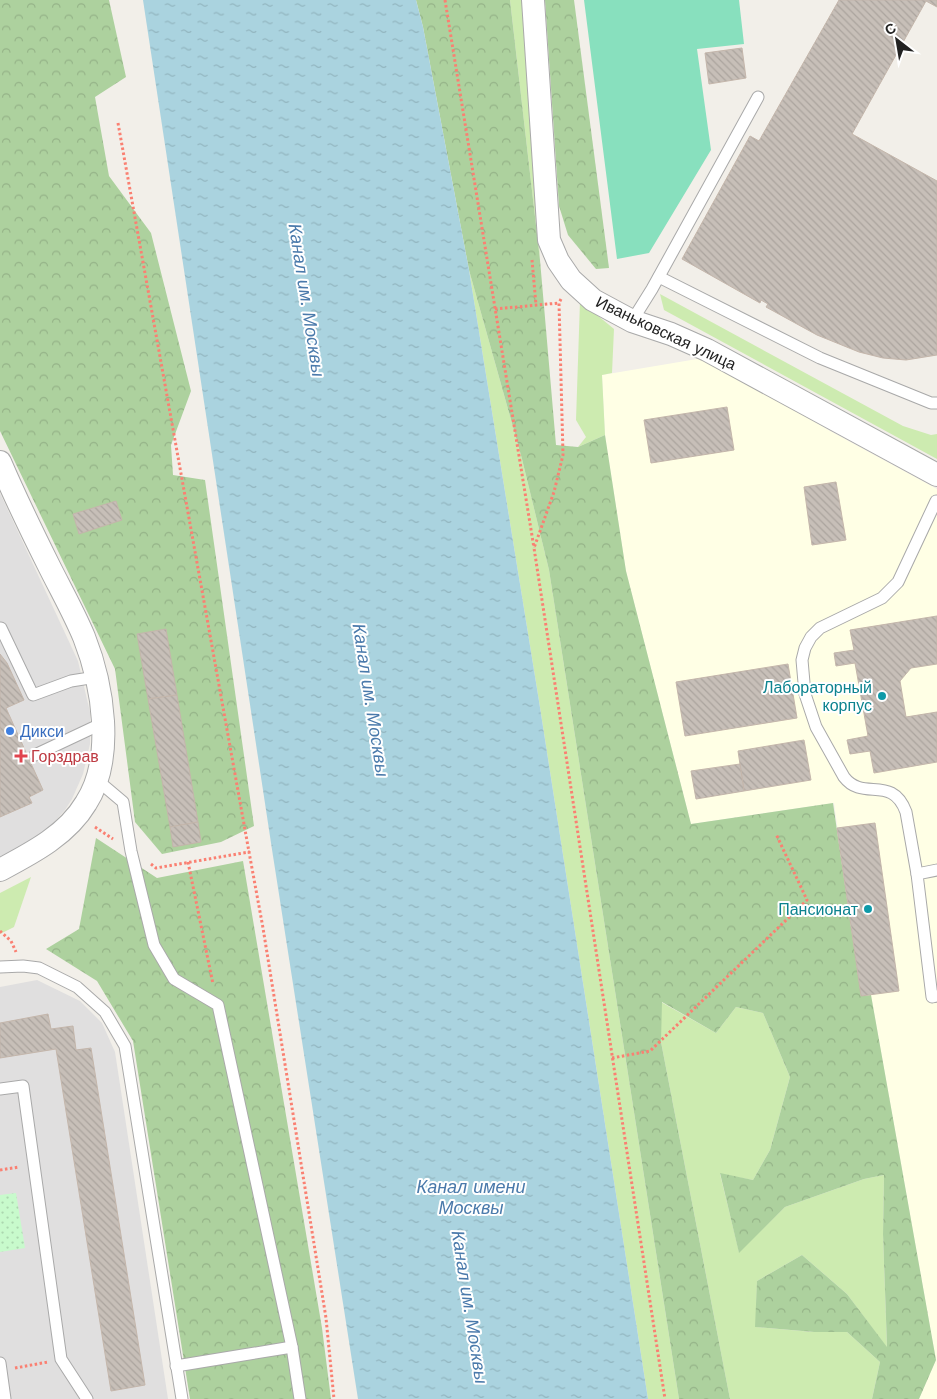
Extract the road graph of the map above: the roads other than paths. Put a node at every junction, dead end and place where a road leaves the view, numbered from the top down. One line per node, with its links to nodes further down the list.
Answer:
1 (533, 0): 4 (street, Иваньковская улица)
2 (758, 97): 3 (lane)
3 (659, 277): 4 (lane); 5 (lane)
4 (632, 321): 7 (street, Иваньковская улица)
5 (937, 403)
6 (0, 462): 10 (street)
7 (937, 475)
8 (936, 501): 16 (lane)
9 (0, 629): 10 (lane)
10 (96, 677): 11 (street)
11 (103, 723): 12 (lane); 13 (street)
12 (35, 755)
13 (97, 780): 14 (street); 20 (lane)
14 (0, 870)
15 (937, 870): 16 (lane)
16 (917, 874): 18 (lane)
17 (0, 968): 22 (lane)
18 (937, 996)
19 (0, 1089): 24 (lane)
20 (292, 1348): 22 (lane); 26 (lane)
21 (0, 1363): 23 (lane)
22 (176, 1366): 25 (lane)
23 (5, 1399)
24 (87, 1399)
25 (182, 1399)
26 (300, 1399)

